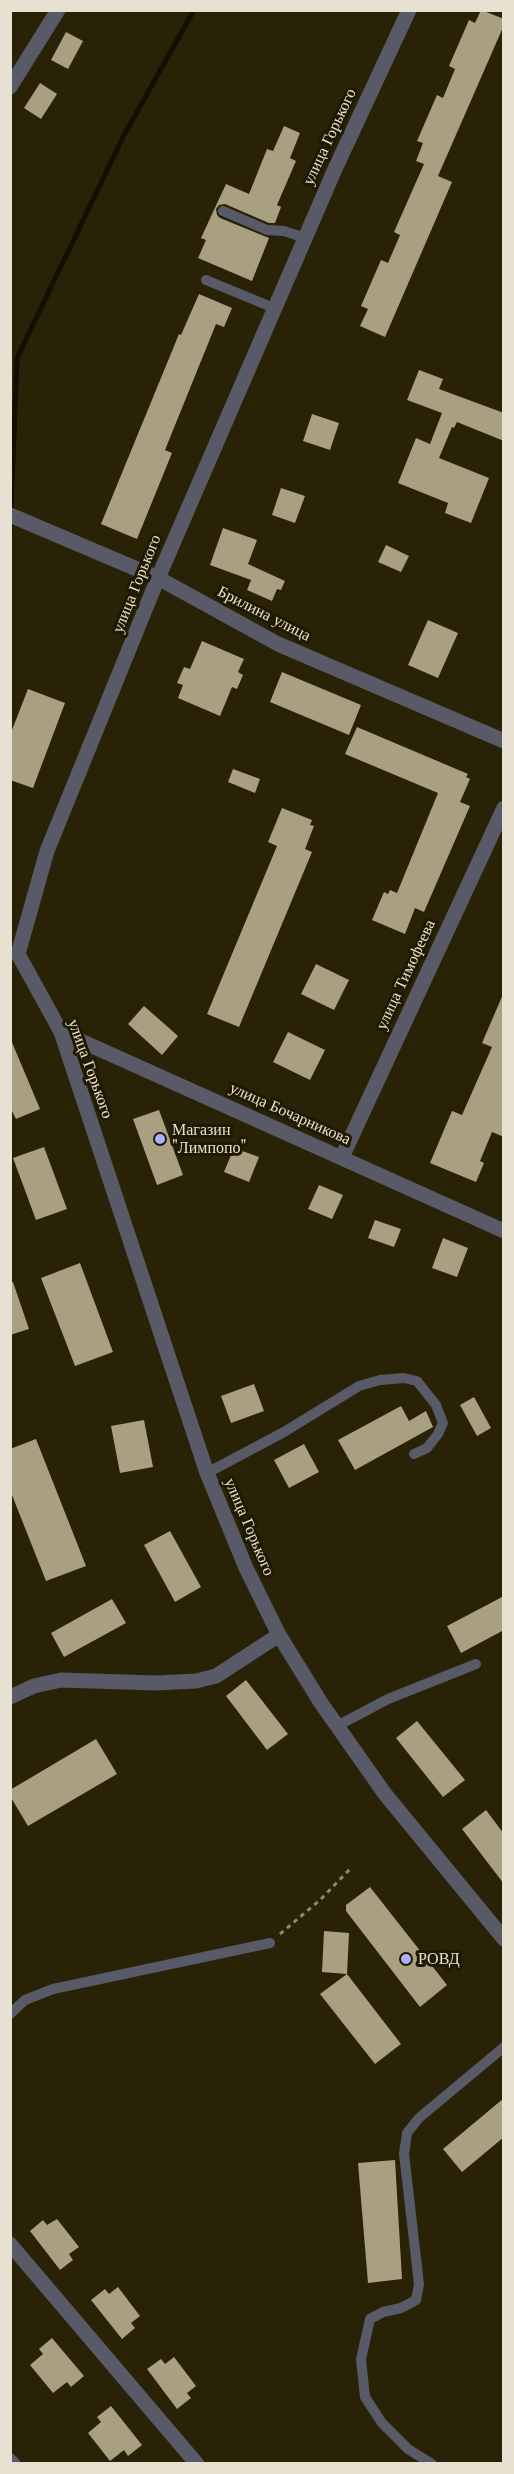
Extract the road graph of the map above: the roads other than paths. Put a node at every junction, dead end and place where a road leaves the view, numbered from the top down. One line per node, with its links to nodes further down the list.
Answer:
1 (58, 10): 3 (street)
2 (409, 10): 5 (street, улица Горького)
3 (10, 87)
4 (223, 211): 5 (lane)
5 (305, 238): 7 (street, улица Горького)
6 (206, 280): 7 (lane)
7 (274, 308): 9 (street, улица Горького)
8 (10, 515): 9 (street, Брилина улица)
9 (158, 579): 10 (street, Брилина улица); 12 (street, улица Горького)
10 (504, 741)
11 (504, 808): 14 (street, улица Тимофеева)
12 (14, 955): 13 (street, улица Горького)
13 (61, 1032): 14 (street, улица Бочарникова); 17 (street, улица Горького)
14 (342, 1157): 15 (street, улица Бочарникова)
15 (504, 1231)
16 (414, 1454): 17 (lane)
17 (207, 1473): 18 (street, улица Горького)
18 (279, 1635): 20 (street); 21 (street, улица Горького)
19 (476, 1664): 21 (lane)
20 (10, 1697)
21 (337, 1726): 22 (street, улица Горького)
22 (502, 1934)
23 (270, 1944): 24 (lane)
24 (10, 2014)
25 (504, 2047): 28 (lane)
26 (10, 2244): 27 (street)
27 (197, 2463)
28 (432, 2463)

